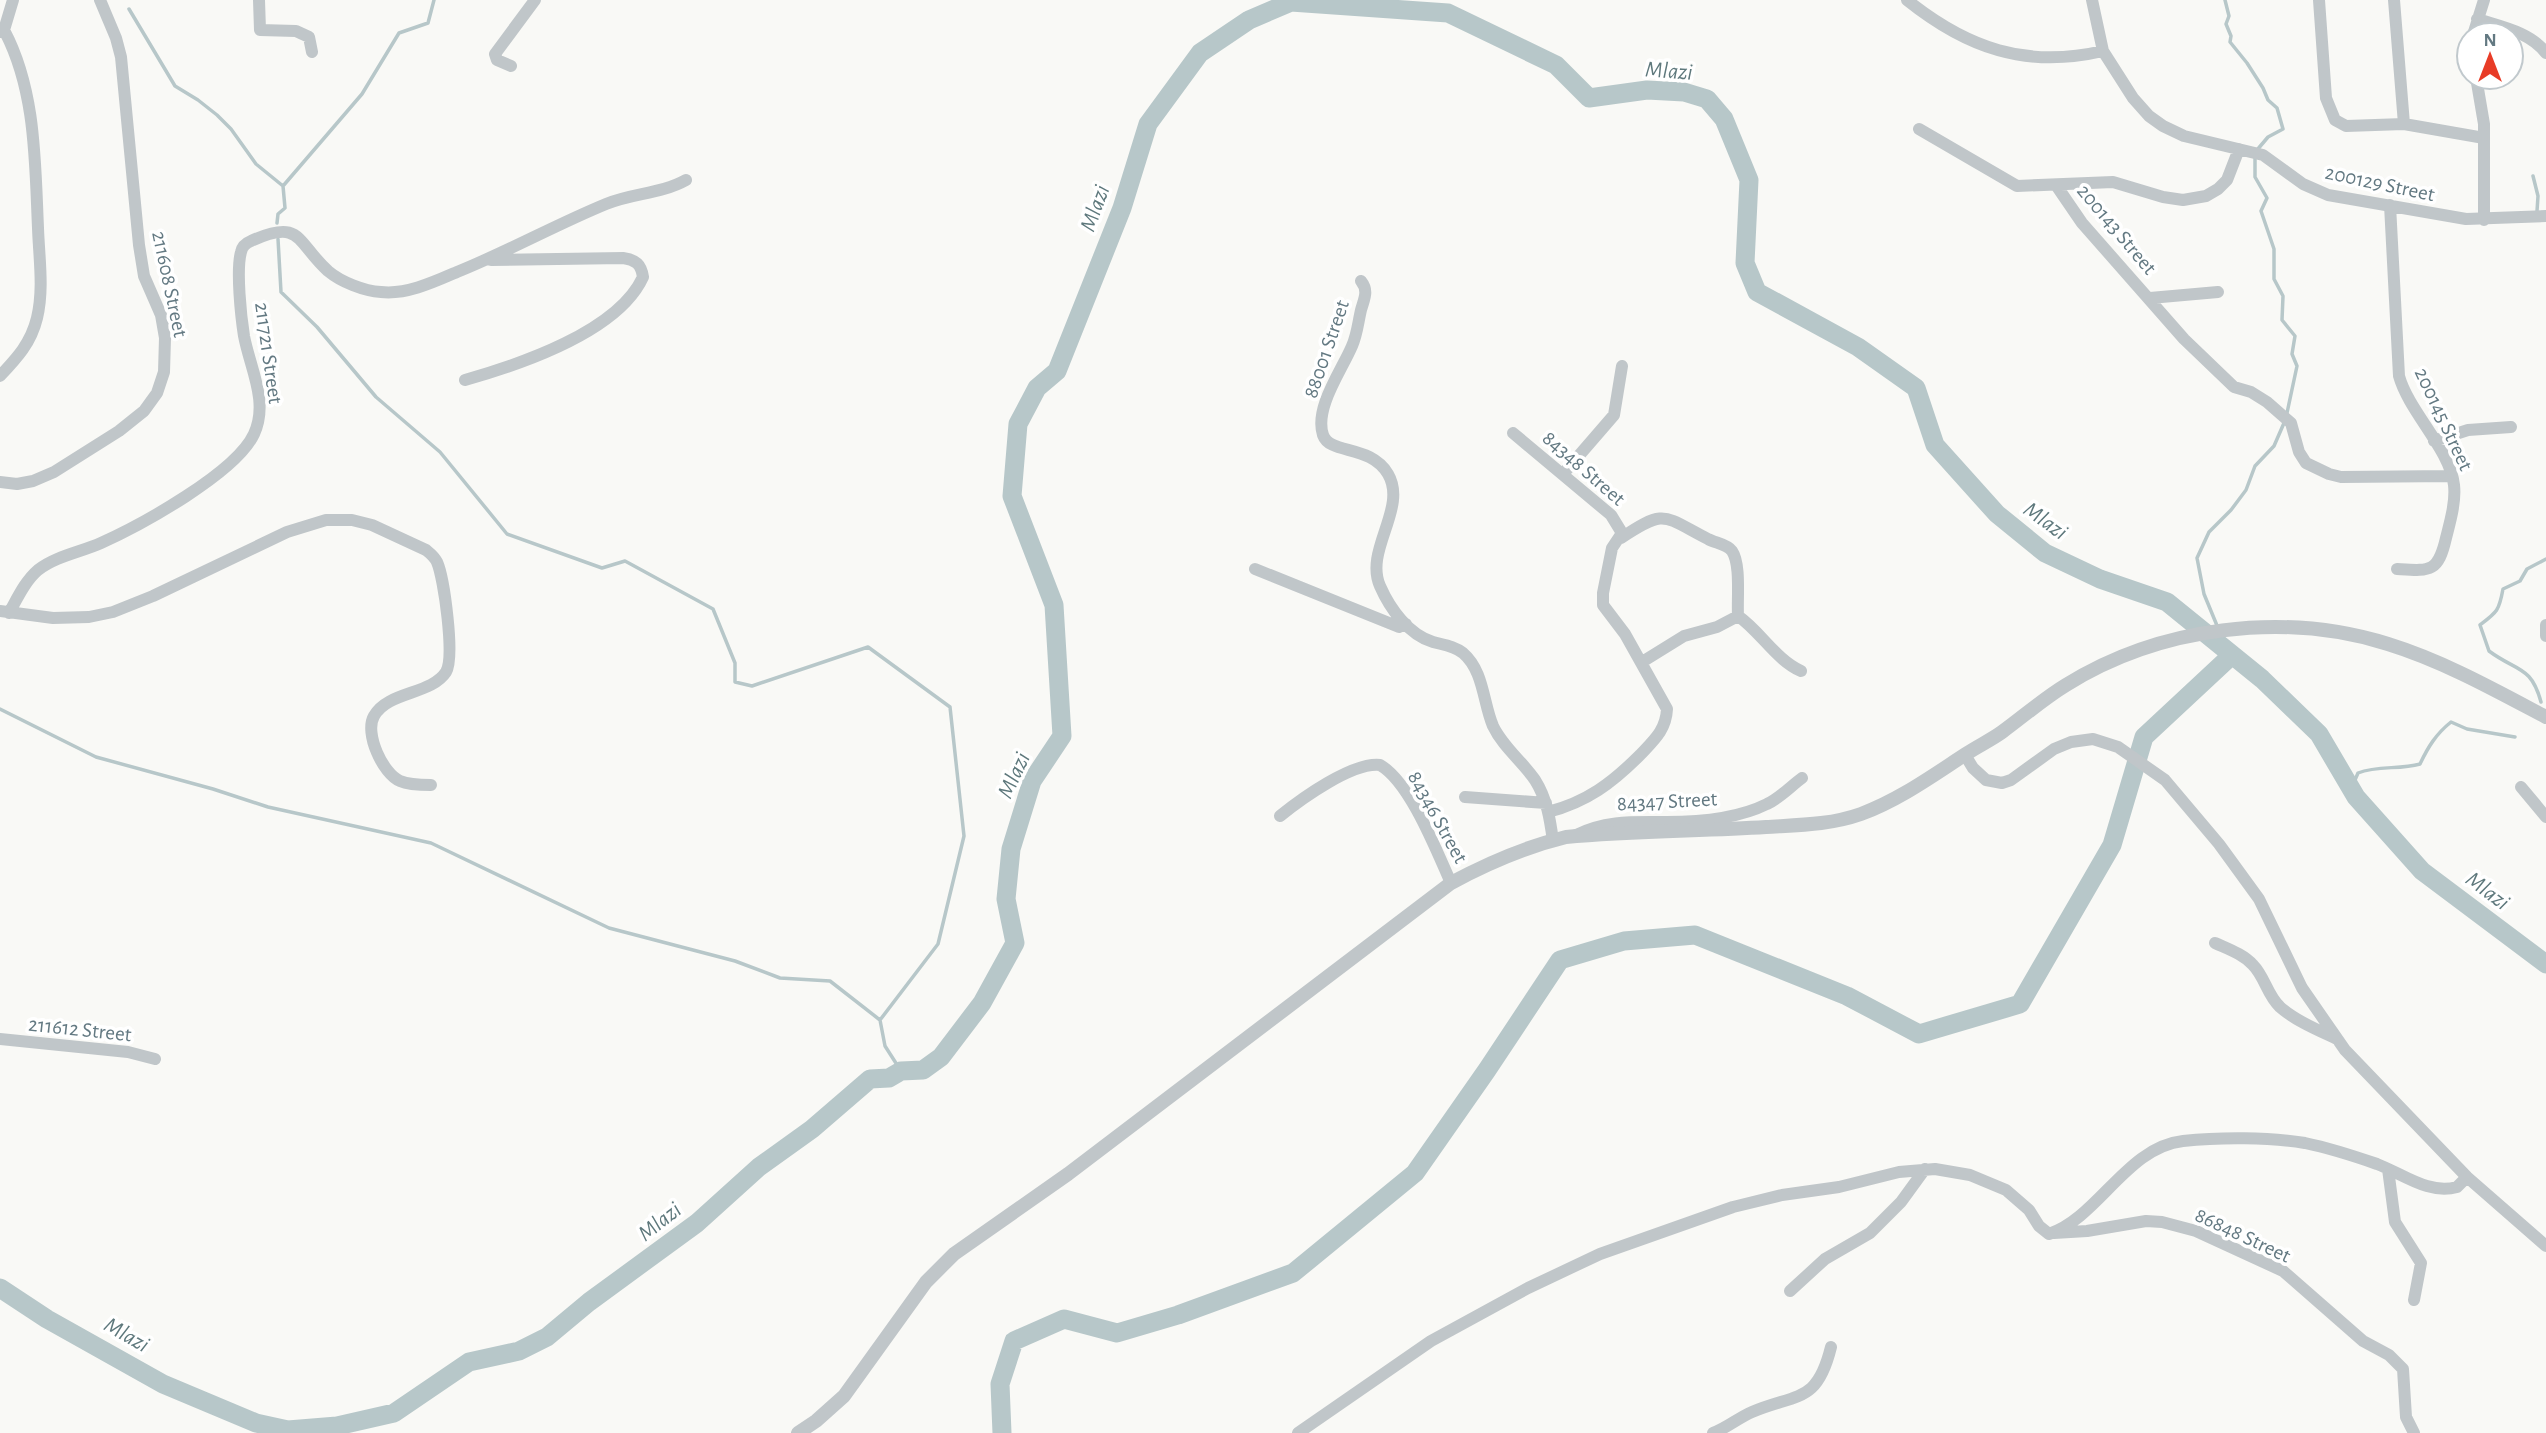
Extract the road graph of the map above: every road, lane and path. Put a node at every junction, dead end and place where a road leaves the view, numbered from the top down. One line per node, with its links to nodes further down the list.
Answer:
1 (13, 0): 11 (street)
2 (100, 0): 38 (street, 211608 Street)
3 (258, 0): 13 (street)
4 (535, 0): 15 (street)
5 (1907, 0): 12 (street)
6 (2092, 0): 12 (street, 200129 Street)
7 (2319, 0): 17 (street)
8 (2394, 0): 17 (street)
9 (2484, 0): 10 (street)
10 (2477, 19): 14 (street)
11 (2, 31): 31 (street)
12 (2103, 51): 20 (street, 200129 Street)
13 (312, 52)
14 (2546, 53)
15 (511, 66)
16 (2479, 91): 19 (street)
17 (2404, 124): 19 (street)
18 (1919, 129): 22 (street)
19 (2484, 138): 25 (street)
20 (2243, 150): 22 (street); 23 (street, 200129 Street)
21 (686, 180): 26 (street, 211721 Street)
22 (2056, 185): 29 (street, 200143 Street)
23 (2390, 205): 25 (street, 200129 Street); 35 (street, 200145 Street)
24 (2546, 216): 25 (street, 200129 Street)
25 (2484, 220)
26 (487, 260): 32 (street); 42 (street, 211721 Street)
27 (1361, 281): 44 (street, 88001 Street)
28 (2218, 292): 29 (street, 200143 Street)
29 (2150, 298): 37 (street, 200143 Street)
30 (1622, 366): 36 (street)
31 (0, 376)
32 (464, 380)
33 (2511, 427): 35 (street)
34 (1513, 433): 36 (street, 84348 Street)
35 (2434, 441): 37 (street, 200145 Street)
36 (1563, 474): 39 (street, 84348 Street)
37 (2452, 476): 41 (street, 200145 Street)
38 (0, 482)
39 (1621, 538): 43 (street, 84348 Street); 47 (street, 84348 Street)
40 (1255, 569): 44 (street)
41 (2398, 569)
42 (4, 612): 52 (street)
43 (1738, 616): 47 (street); 48 (street)
44 (1406, 624): 55 (street, 88001 Street)
45 (2546, 625): 46 (street)
46 (2546, 636)
47 (1642, 662): 55 (street, 84348 Street)
48 (1801, 671)
49 (2546, 717): 50 (street)
50 (1965, 755): 58 (street); 62 (street)
51 (1802, 778): 58 (street, 84347 Street)
52 (431, 785)
53 (2521, 787): 57 (street)
54 (1465, 797): 55 (street)
55 (1548, 812): 58 (street, 88001 Street)
56 (1280, 816): 59 (street, 84346 Street)
57 (2546, 817)
58 (1559, 839): 59 (street)
59 (1451, 883): 72 (street)
60 (2215, 943): 62 (street)
61 (0, 1039): 63 (street, 211612 Street)
62 (2338, 1040): 66 (street)
63 (155, 1059)
64 (1925, 1169): 67 (street); 69 (street); 73 (street)
65 (2388, 1169): 66 (street); 67 (street); 70 (street)
66 (2467, 1177): 68 (street)
67 (2054, 1233): 75 (street, 86848 Street)
68 (2546, 1246)
69 (1790, 1292)
70 (2414, 1300)
71 (1831, 1347): 74 (street)
72 (797, 1433)
73 (1298, 1433)
74 (1713, 1433)
75 (2414, 1433)

